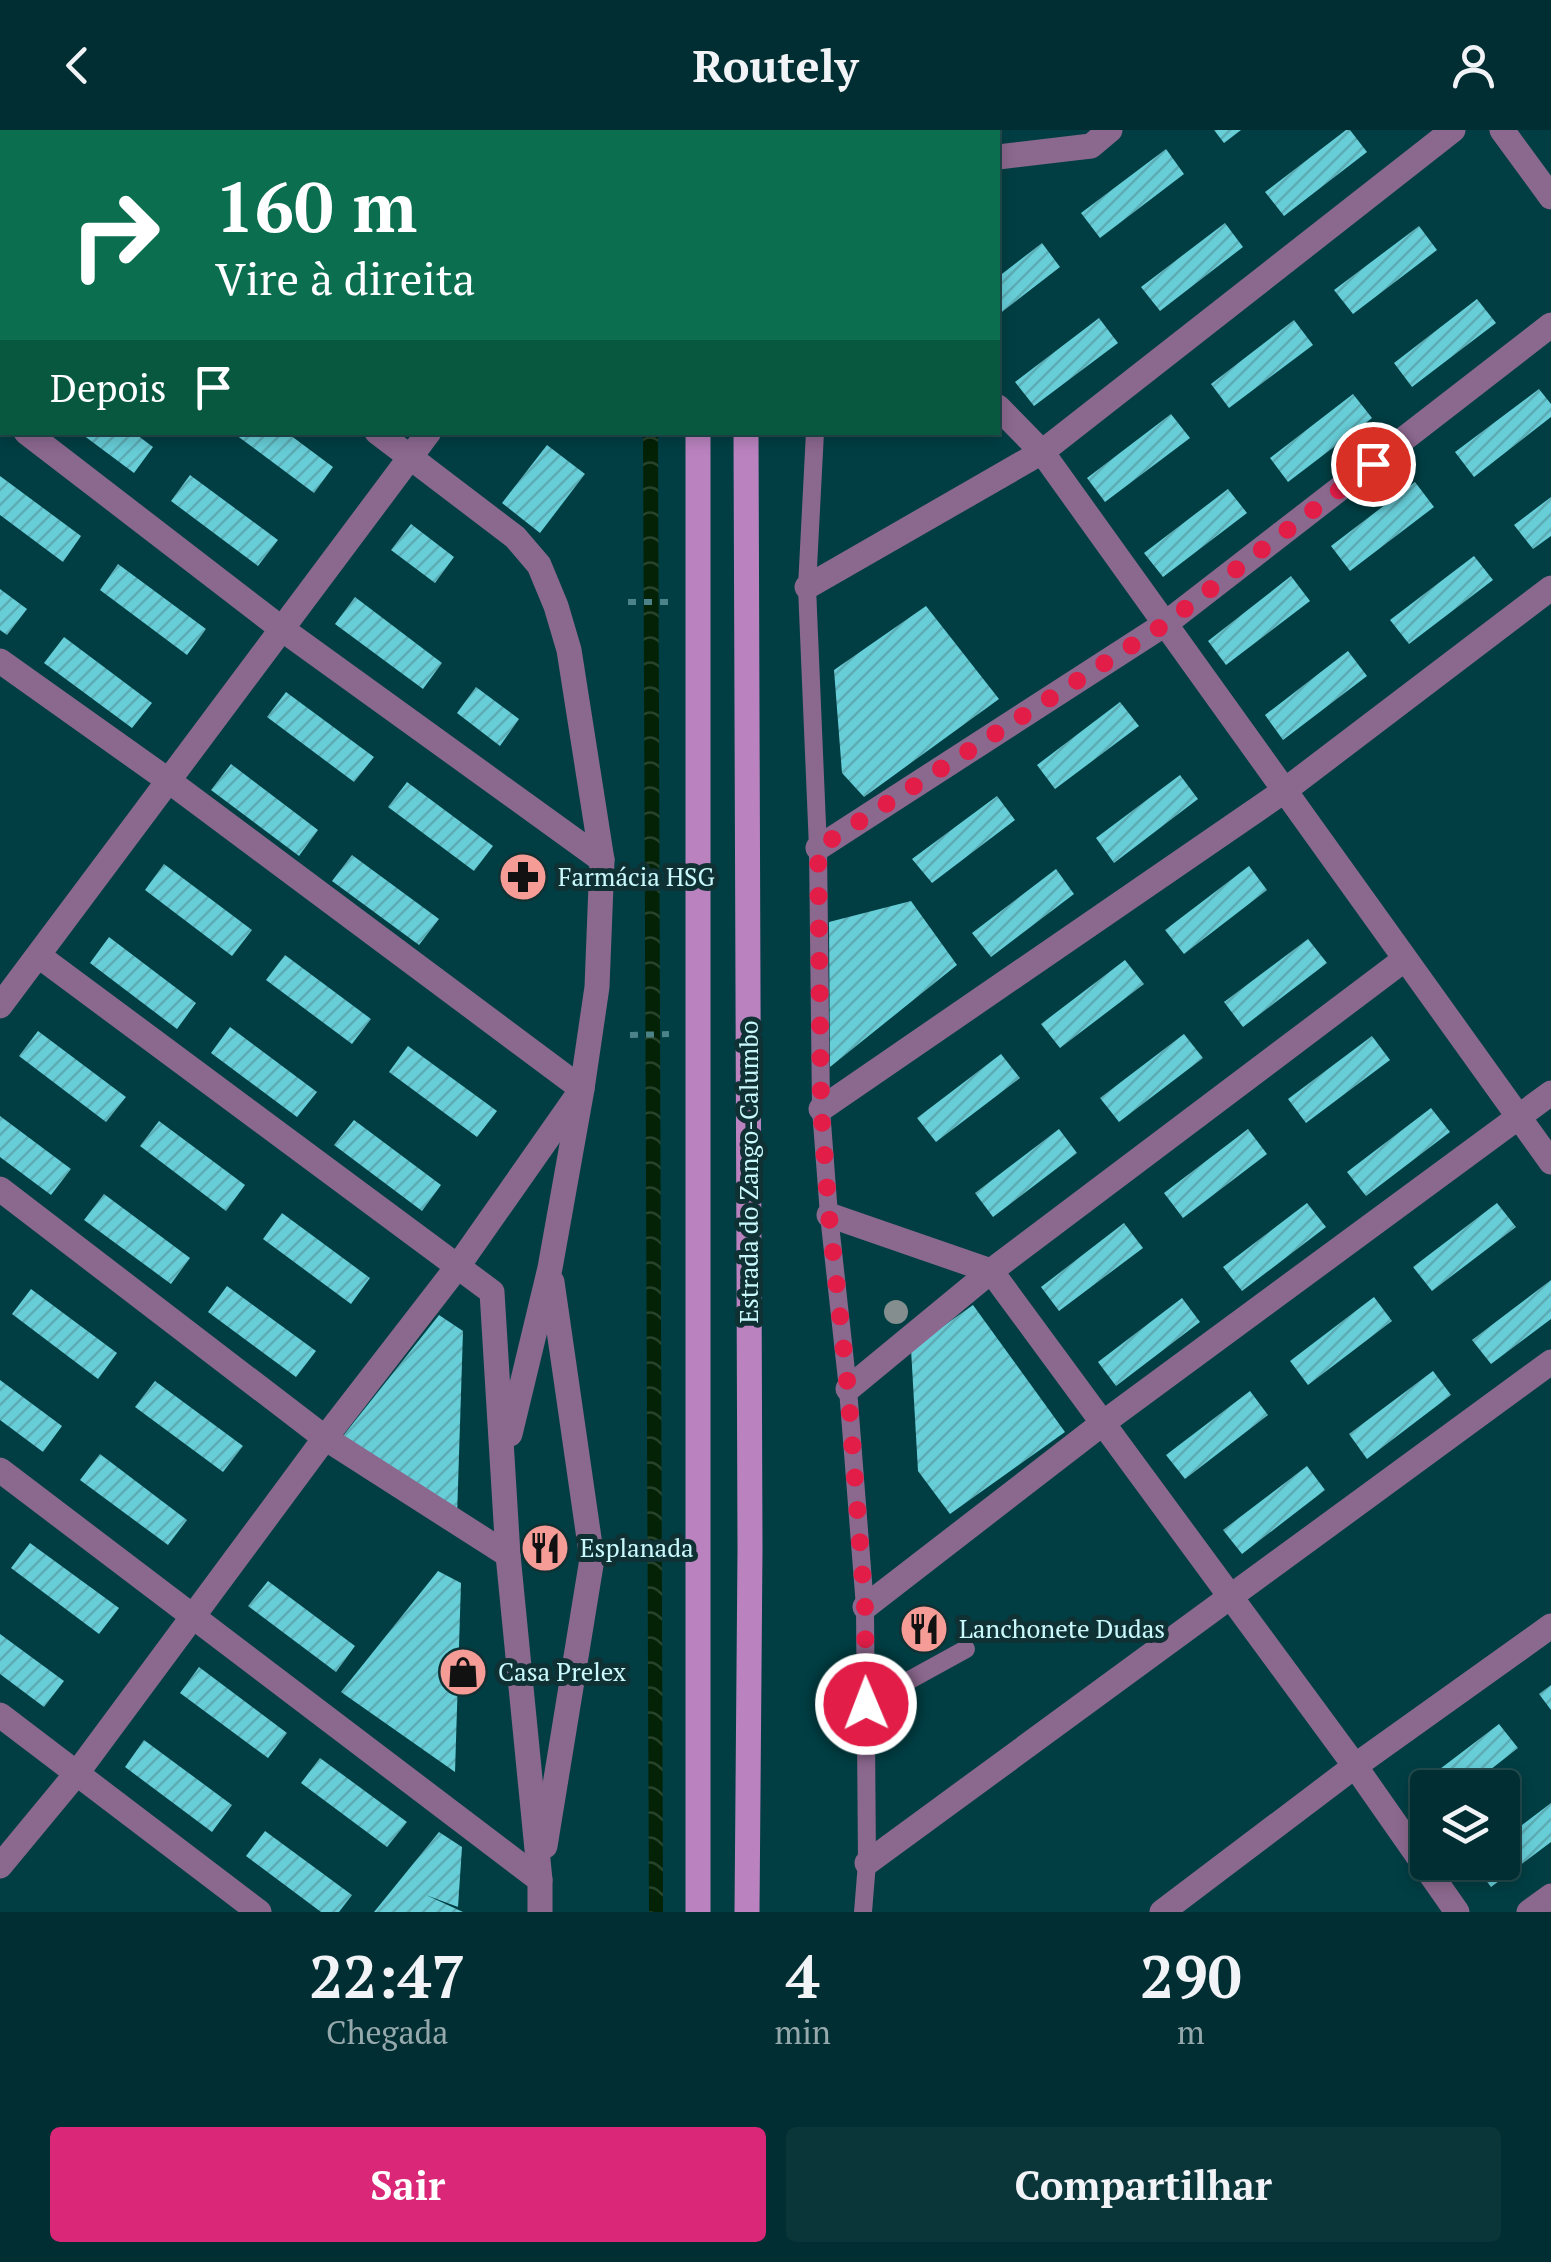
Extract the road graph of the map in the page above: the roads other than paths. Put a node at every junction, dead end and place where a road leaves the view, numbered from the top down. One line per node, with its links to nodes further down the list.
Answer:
1 (1110, 130): 4 (street)
2 (1453, 130): 14 (street)
3 (1502, 130): 5 (street)
4 (1000, 157)
5 (1551, 197)
6 (1551, 325): 18 (street)
7 (1000, 409): 14 (street)
8 (30, 435): 19 (street)
9 (381, 435): 15 (street)
10 (427, 435): 15 (street)
11 (698, 435): 60 (main road, Estrada do Zango-Calumbo)
12 (746, 435): 61 (main road, Estrada do Zango-Calumbo)
13 (815, 435): 16 (lane)
14 (1042, 452): 16 (street); 18 (street)
15 (410, 459): 19 (street); 24 (street)
16 (808, 587): 23 (lane)
17 (1551, 588): 22 (street)
18 (1165, 624): 22 (street); 23 (street)
19 (282, 629): 21 (street); 24 (street)
20 (0, 662): 21 (street)
21 (169, 781): 25 (street); 28 (street)
22 (1284, 791): 26 (street); 30 (street)
23 (818, 848): 30 (lane)
24 (602, 860): 28 (street)
25 (39, 956): 27 (street); 35 (street)
26 (1406, 959): 31 (street); 37 (street)
27 (0, 1006)
28 (582, 1090): 35 (street); 36 (street)
29 (1551, 1092): 31 (street)
30 (821, 1109): 34 (lane)
31 (1519, 1116): 32 (street); 40 (street)
32 (1551, 1162)
33 (0, 1189): 41 (street)
34 (829, 1215): 37 (street); 39 (lane)
35 (458, 1266): 41 (street); 42 (street)
36 (550, 1268): 42 (street); 56 (street)
37 (992, 1271): 39 (street); 40 (street)
38 (1551, 1362): 45 (street)
39 (848, 1389): 46 (lane)
40 (1102, 1423): 45 (street); 46 (street)
41 (326, 1438): 44 (street); 47 (street)
42 (504, 1462): 44 (street)
43 (0, 1470): 47 (street)
44 (508, 1556): 56 (street)
45 (1232, 1598): 52 (street); 54 (street)
46 (865, 1608): 50 (lane)
47 (193, 1616): 53 (street); 56 (street)
48 (1551, 1626): 52 (street)
49 (966, 1650): 50 (lane)
50 (866, 1704): 54 (lane)
51 (0, 1715): 53 (street)
52 (1355, 1766): 63 (street); 64 (street)
53 (77, 1774): 55 (street); 58 (street)
54 (867, 1864): 62 (lane)
55 (0, 1866)
56 (540, 1880): 59 (street)
57 (1551, 1896): 65 (street)
58 (259, 1912)
59 (540, 1912)
60 (698, 1912)
61 (747, 1912)
62 (863, 1912)
63 (1162, 1912)
64 (1458, 1912)
65 (1528, 1912)

